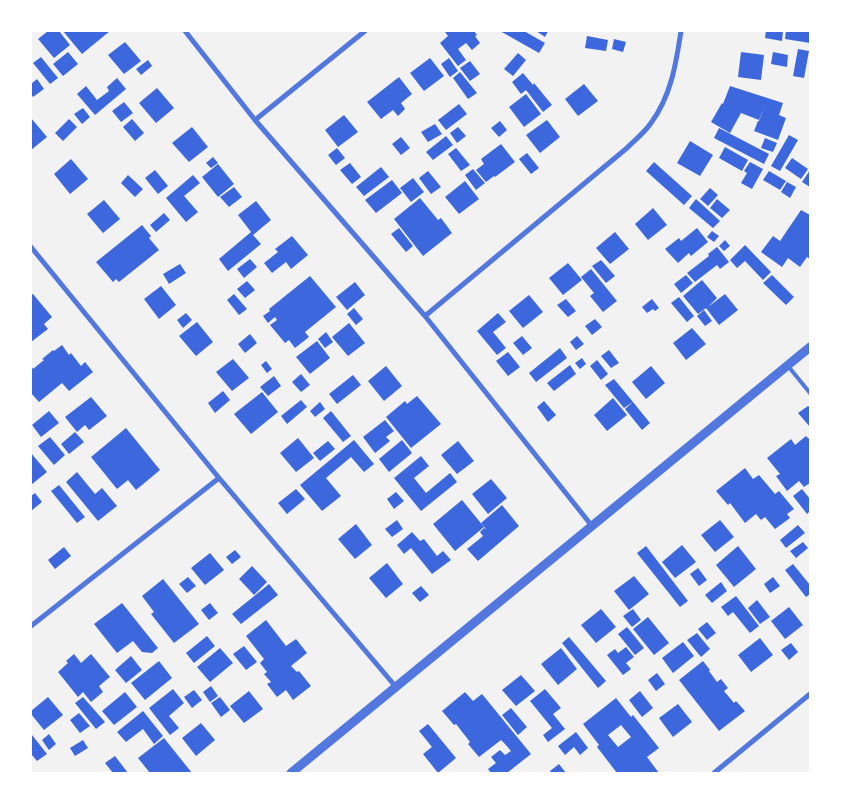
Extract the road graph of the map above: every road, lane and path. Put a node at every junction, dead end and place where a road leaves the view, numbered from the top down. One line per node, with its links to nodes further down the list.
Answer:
1 (185, 31): 4 (street)
2 (365, 31): 4 (street)
3 (681, 31): 6 (street)
4 (255, 120): 6 (street)
5 (31, 247): 10 (street)
6 (425, 316): 11 (street)
7 (810, 347): 8 (street)
8 (787, 365): 9 (lane); 11 (street)
9 (810, 392)
10 (219, 478): 12 (street); 13 (street)
11 (592, 526): 13 (street)
12 (31, 626)
13 (396, 687): 15 (street)
14 (810, 694): 16 (street)
15 (291, 773)
16 (714, 773)

